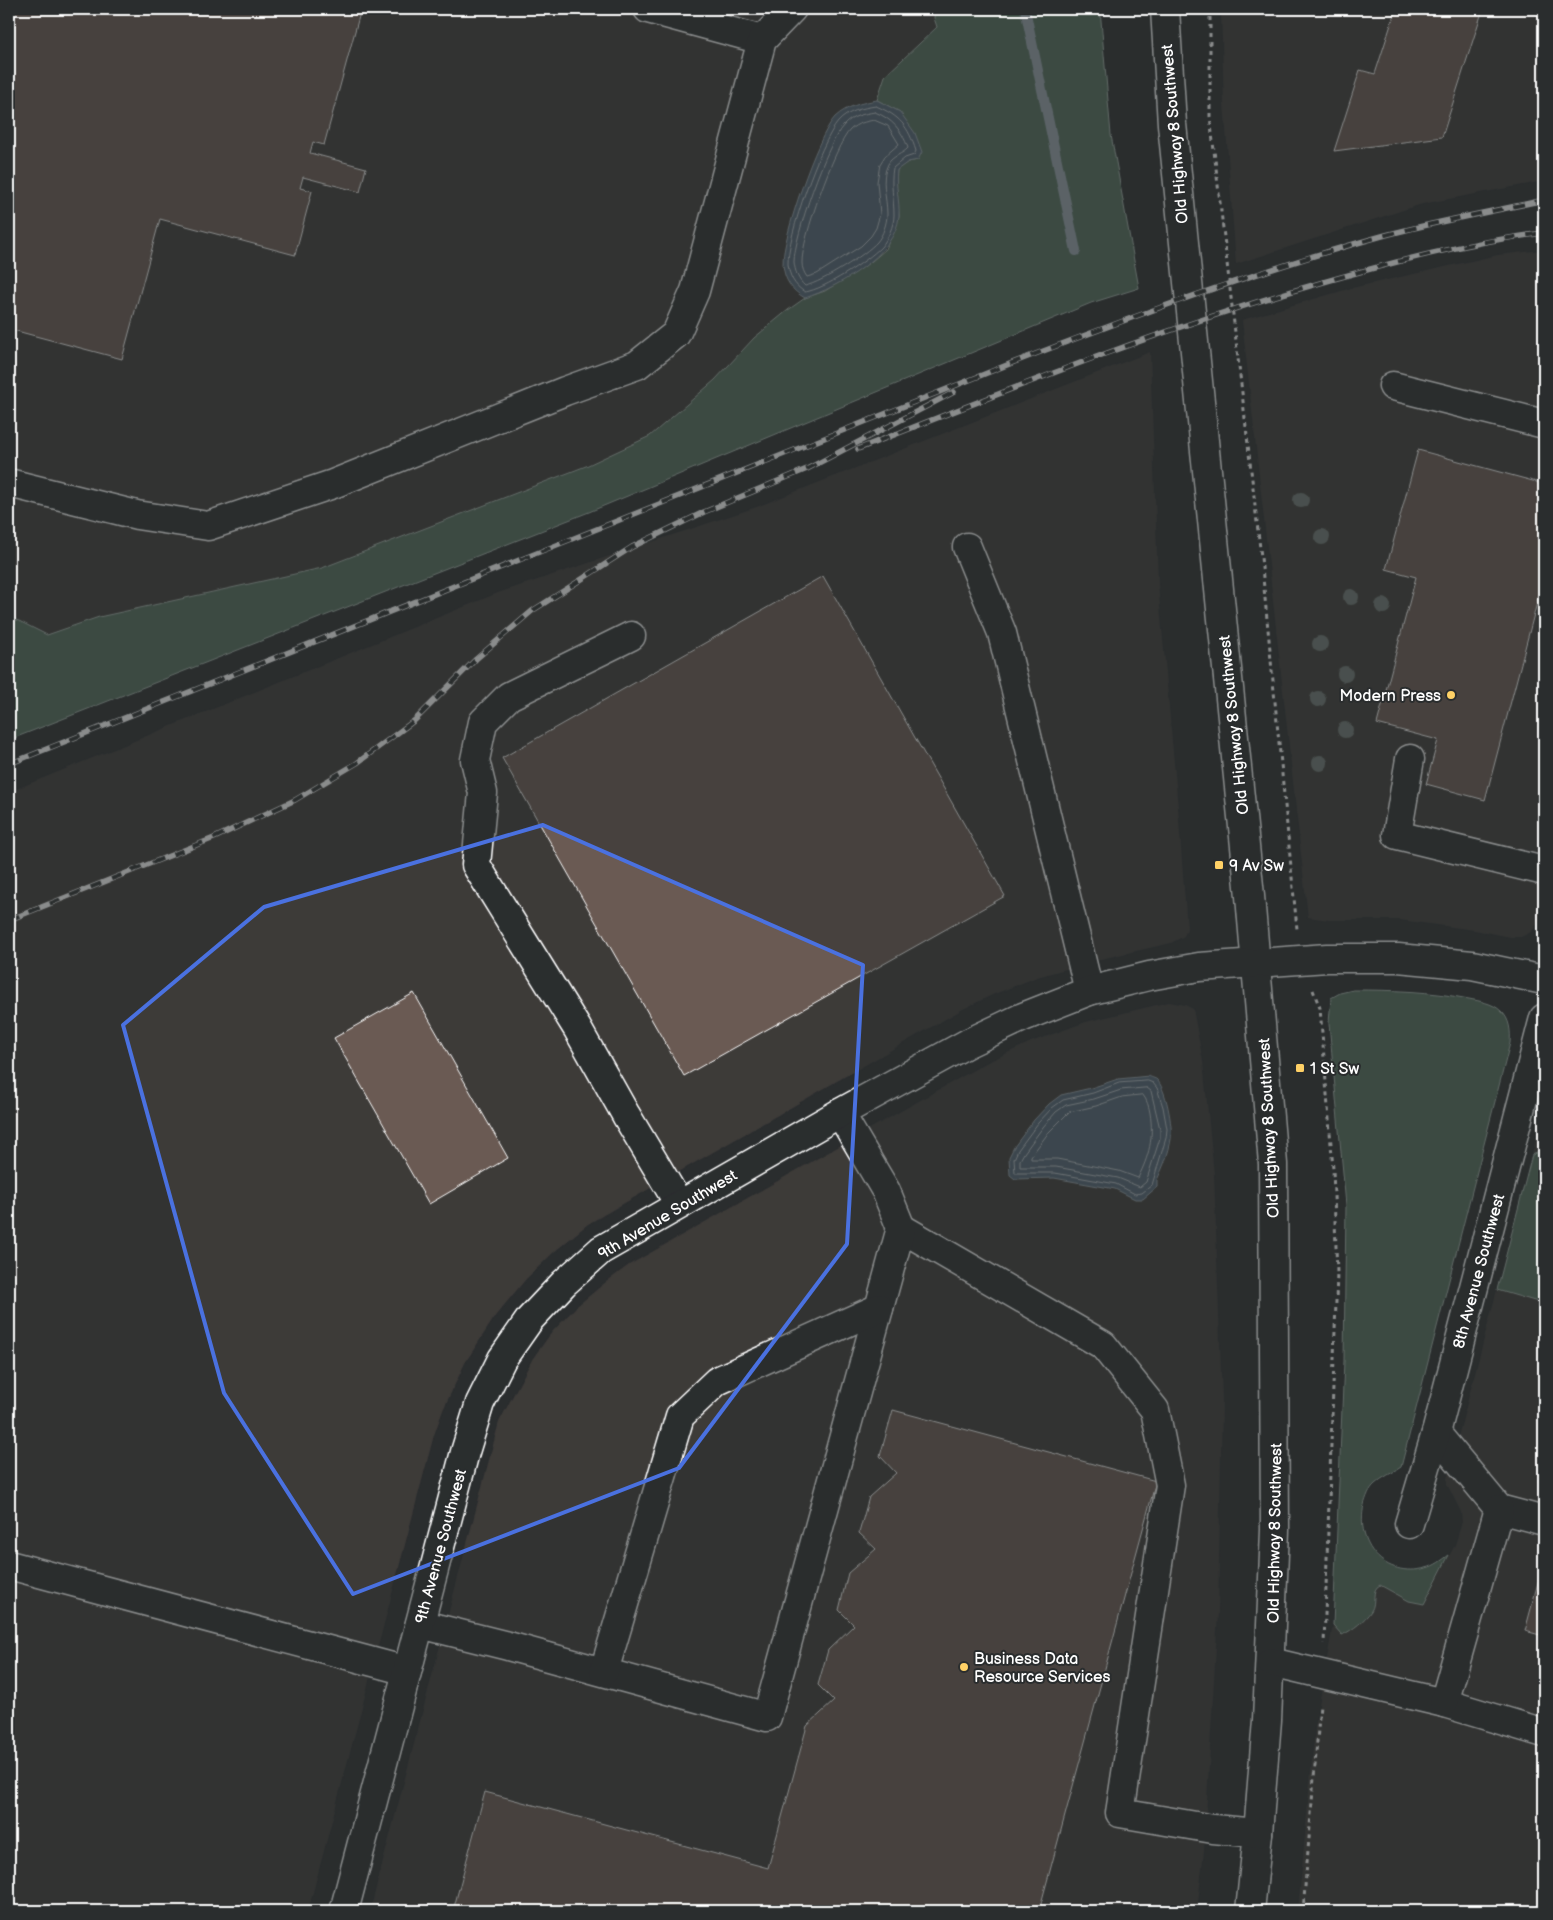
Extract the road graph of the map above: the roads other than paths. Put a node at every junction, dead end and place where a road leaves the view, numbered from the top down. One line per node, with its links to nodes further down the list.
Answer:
1 (648, 9): 4 (street)
2 (792, 9): 4 (street)
3 (1164, 9): 12 (street, Old Highway 8 Southwest)
4 (762, 40): 7 (street)
5 (1393, 386): 6 (street)
6 (1544, 424)
7 (9, 483)
8 (967, 548): 14 (street)
9 (631, 636): 17 (street)
10 (1410, 759): 11 (street)
11 (1544, 871)
12 (1256, 964): 13 (street, 9th Avenue Southwest); 14 (street, 9th Avenue Southwest); 26 (street, Old Highway 8 Southwest)
13 (1544, 980)
14 (1089, 991): 16 (street, 9th Avenue Southwest)
15 (1544, 1018): 20 (street, 8th Avenue Southwest)
16 (840, 1113): 17 (street, 9th Avenue Southwest); 18 (street)
17 (679, 1204): 25 (street, 9th Avenue Southwest)
18 (901, 1228): 19 (street); 31 (street)
19 (879, 1308): 28 (street); 28 (street)
20 (1436, 1433): 21 (street); 23 (street, 8th Avenue Southwest)
21 (1499, 1509): 22 (street); 29 (street)
22 (1544, 1521)
23 (1409, 1524)
24 (9, 1566): 27 (street)
25 (420, 1624): 27 (street, 9th Avenue Southwest); 28 (street)
26 (1271, 1662): 29 (street); 31 (street, Old Highway 8 Southwest)
27 (407, 1671): 32 (street, 9th Avenue Southwest)
28 (604, 1671)
29 (1444, 1703): 30 (street)
30 (1544, 1733)
31 (1258, 1834): 33 (street, Old Highway 8 Southwest)
32 (344, 1911)
33 (1250, 1911)

